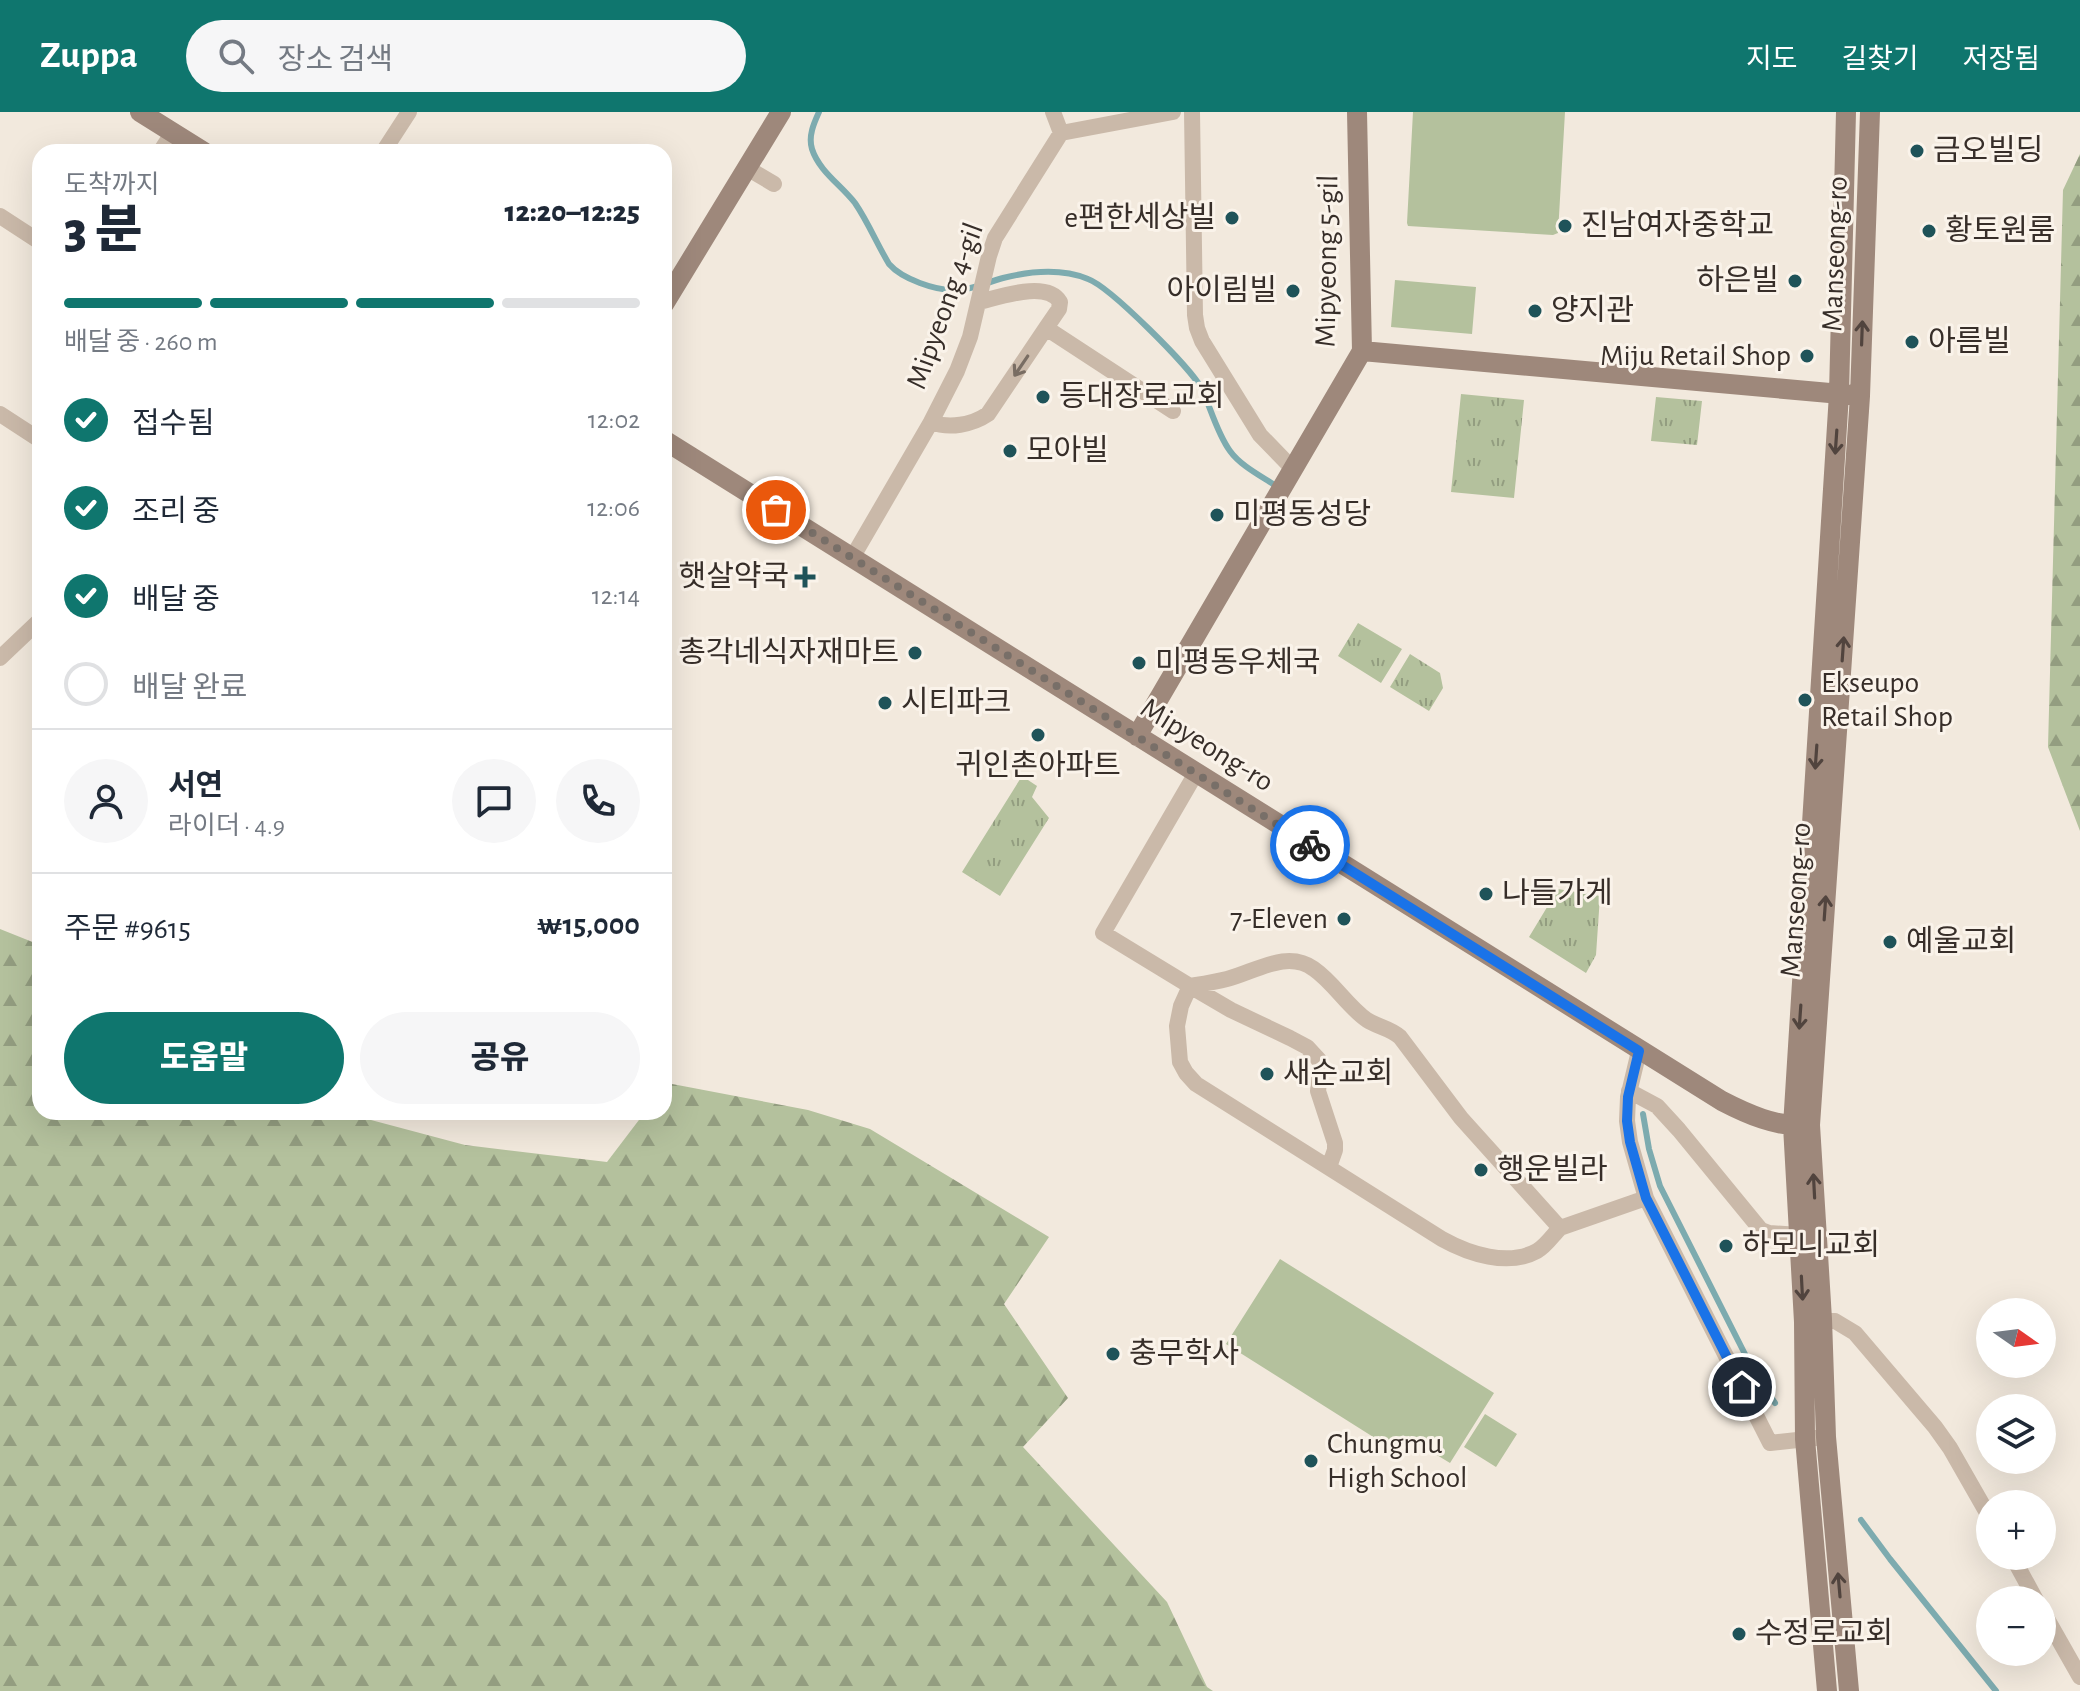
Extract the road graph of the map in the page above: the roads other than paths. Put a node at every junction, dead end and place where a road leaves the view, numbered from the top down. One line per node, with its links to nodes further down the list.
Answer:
1 (140, 112): 10 (street)
2 (409, 112): 14 (street)
3 (781, 112): 15 (street)
4 (1053, 112): 11 (street)
5 (1173, 112): 11 (street)
6 (1192, 112): 30 (street)
7 (1357, 112): 22 (street, Mipyeong 5-gil)
8 (1846, 112): 23 (street, Manseong-ro)
9 (1870, 112): 24 (street, Manseong-ro, one-way to 9)
10 (173, 132): 12 (street); 13 (street)
11 (1061, 133): 20 (street, Mipyeong 4-gil)
12 (165, 144)
13 (192, 144)
14 (388, 144)
15 (747, 168): 16 (street); 19 (street)
16 (774, 184)
17 (0, 216): 18 (street)
18 (32, 237)
19 (672, 291)
20 (979, 298): 21 (street); 27 (street, Mipyeong 4-gil)
21 (1046, 328): 25 (street); 27 (street, one-way to 27)
22 (1362, 351): 23 (street); 30 (street, Mipyeong 5-gil)
23 (1839, 394): 24 (street); 39 (street, Manseong-ro, one-way to 39)
24 (1860, 396): 39 (street, Manseong-ro, one-way to 24)
25 (1173, 411)
26 (0, 414): 28 (street)
27 (931, 422): 31 (street, Mipyeong 4-gil)
28 (32, 435)
29 (672, 445): 31 (street, Mipyeong-ro)
30 (1293, 469): 34 (street, Mipyeong 5-gil)
31 (852, 558): 34 (street, Mipyeong-ro)
32 (32, 628): 33 (street)
33 (0, 658)
34 (1137, 736): 35 (street, Mipyeong-ro)
35 (1196, 773): 36 (street); 37 (street, Mipyeong-ro)
36 (1190, 986): 40 (street); 40 (street); 42 (street)
37 (1639, 1051): 38 (street); 39 (street, Mipyeong-ro)
38 (1629, 1091): 41 (street); 43 (street)
39 (1802, 1126): 43 (street, Manseong-ro); 44 (street, Manseong-ro, one-way to 39)
40 (1329, 1167): 42 (street)
41 (1646, 1198): 42 (street); 45 (street)
42 (1560, 1228)
43 (1799, 1235): 44 (street, Manseong-ro, one-way to 44)
44 (1813, 1320): 45 (street, Manseong-ro); 46 (street)
45 (1816, 1438): 49 (street, Manseong-ro); 50 (street, Manseong-ro, one-way to 45)
46 (1976, 1494)
47 (2056, 1635): 48 (street)
48 (2080, 1677)
49 (1827, 1691)
50 (1849, 1691)

